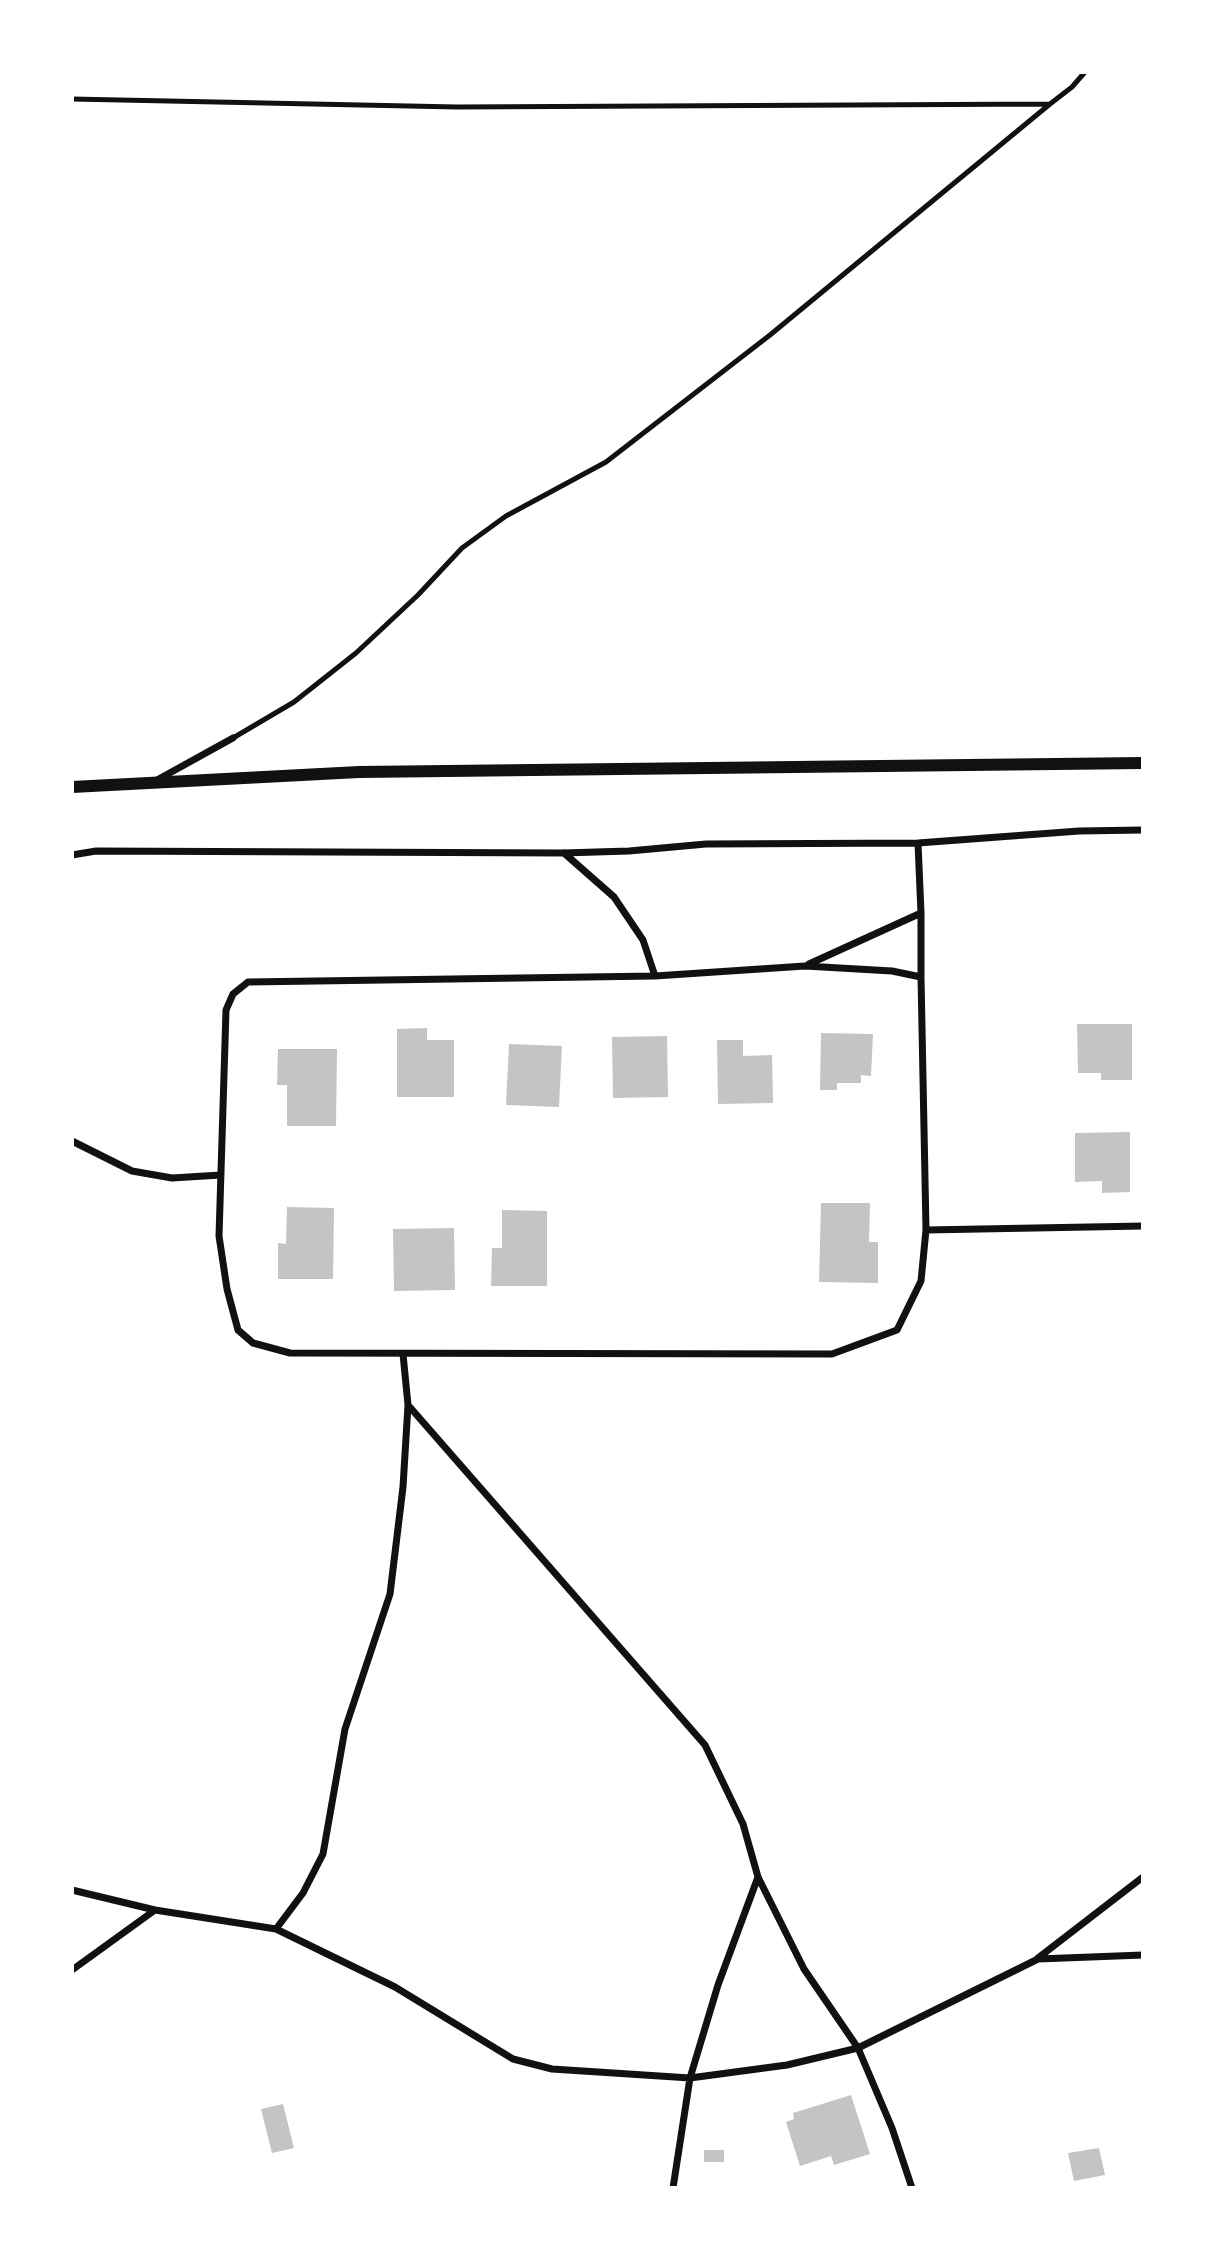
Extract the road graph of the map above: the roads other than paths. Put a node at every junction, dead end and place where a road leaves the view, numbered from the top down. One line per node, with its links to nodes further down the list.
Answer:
1 (1085, 72): 3 (lane)
2 (72, 99): 3 (lane)
3 (1050, 104): 4 (lane)
4 (233, 738): 6 (street)
5 (1143, 763): 6 (street)
6 (149, 784): 7 (street)
7 (72, 788)
8 (1143, 830): 9 (street)
9 (918, 843): 10 (street); 12 (street)
10 (563, 853): 11 (street); 14 (street)
11 (72, 855)
12 (921, 913): 13 (street); 15 (street)
13 (805, 966): 14 (street); 15 (street)
14 (655, 976): 17 (street)
15 (920, 977): 19 (street)
16 (72, 1141): 17 (street)
17 (220, 1175): 20 (street)
18 (1143, 1226): 19 (street)
19 (926, 1230): 20 (street)
20 (403, 1354): 21 (street)
21 (408, 1405): 22 (street); 26 (street)
22 (758, 1877): 30 (street); 31 (street)
23 (1143, 1877): 28 (street)
24 (72, 1890): 25 (street)
25 (155, 1910): 26 (street); 29 (street)
26 (276, 1929): 31 (street)
27 (1143, 1955): 28 (street)
28 (1038, 1959): 30 (street)
29 (72, 1970)
30 (858, 2048): 31 (street); 33 (street)
31 (690, 2078): 32 (street)
32 (673, 2188)
33 (912, 2188)

